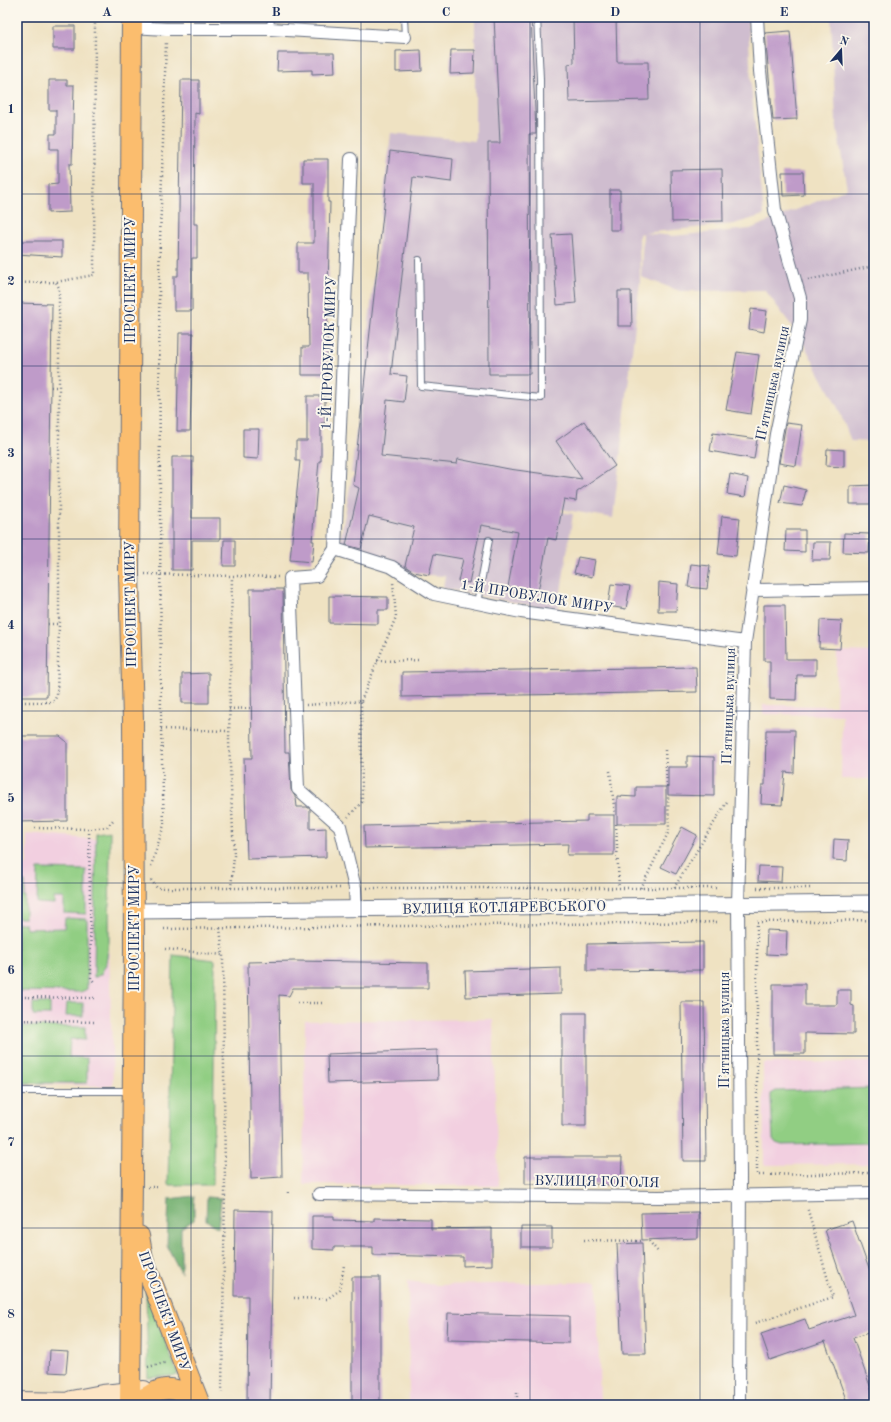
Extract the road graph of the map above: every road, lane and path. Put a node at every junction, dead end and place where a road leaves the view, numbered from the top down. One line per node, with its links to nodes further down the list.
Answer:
1 (95, 17): 13 (path)
2 (271, 17): 8 (lane)
3 (404, 17): 9 (lane)
4 (537, 17): 11 (lane)
5 (757, 17): 14 (street, Пʼятницька вулиця)
6 (131, 22): 7 (street); 21 (main road, ПРОСПЕКТ МИРУ)
7 (166, 29): 8 (street); 22 (path)
8 (270, 30): 9 (street)
9 (405, 36)
10 (351, 159): 19 (street, 1-Й ПРОВУЛОК МИРУ)
11 (419, 260)
12 (874, 266): 14 (path)
13 (56, 282): 15 (path); 17 (path)
14 (796, 282): 26 (street, Пʼятницька вулиця)
15 (17, 283)
16 (51, 387): 17 (path)
17 (58, 387): 29 (path)
18 (489, 540): 27 (lane)
19 (335, 549): 20 (street, 1-Й ПРОВУЛОК МИРУ); 24 (street)
20 (392, 567): 27 (street, 1-Й ПРОВУЛОК МИРУ); 32 (path)
21 (129, 574): 22 (path); 62 (main road, ПРОСПЕКТ МИРУ)
22 (161, 574): 23 (path); 38 (path)
23 (232, 577): 24 (path); 37 (path)
24 (290, 578): 35 (street)
25 (874, 588): 26 (street)
26 (752, 590): 30 (street, Пʼятницька вулиця)
27 (477, 603): 30 (street, 1-Й ПРОВУЛОК МИРУ)
28 (48, 624): 29 (path)
29 (59, 624): 34 (path)
30 (745, 642): 42 (street, Пʼятницька вулиця)
31 (420, 660): 32 (path)
32 (377, 662): 33 (path)
33 (361, 701): 35 (path); 48 (path)
34 (17, 702)
35 (295, 706): 48 (street)
36 (251, 708): 37 (path)
37 (229, 709): 39 (path)
38 (162, 729): 39 (path); 51 (path)
39 (229, 731): 53 (path)
40 (665, 750): 43 (path)
41 (610, 772): 45 (path)
42 (741, 779): 57 (path); 60 (street, Пʼятницька вулиця)
43 (667, 787)
44 (668, 795): 56 (path)
45 (615, 815)
46 (114, 819): 50 (path)
47 (616, 824): 55 (path)
48 (340, 826): 54 (street)
49 (35, 828): 50 (path)
50 (89, 829): 69 (path)
51 (150, 871)
52 (148, 876): 53 (path)
53 (231, 888): 54 (path)
54 (355, 888): 55 (path); 61 (street)
55 (619, 888): 56 (path)
56 (641, 888): 57 (path)
57 (674, 888): 58 (path)
58 (718, 888)
59 (874, 903): 60 (street, ВУЛИЦЯ КОТЛЯРЕВСЬКОГО)
60 (738, 904): 61 (street, ВУЛИЦЯ КОТЛЯРЕВСЬКОГО); 82 (street, Пʼятницька вулиця)
61 (356, 909): 62 (street, ВУЛИЦЯ КОТЛЯРЕВСЬКОГО)
62 (134, 911): 77 (main road, ПРОСПЕКТ МИРУ)
63 (874, 920): 78 (path)
64 (719, 922): 65 (path)
65 (220, 928): 66 (path); 68 (path)
66 (164, 929)
67 (165, 949): 68 (path)
68 (223, 955): 95 (path)
69 (96, 983)
70 (17, 997): 71 (path)
71 (95, 998)
72 (297, 1003): 73 (path)
73 (325, 1003)
74 (17, 1020): 75 (path)
75 (95, 1022)
76 (17, 1091): 77 (lane)
77 (132, 1091): 79 (main road, ПРОСПЕКТ МИРУ)
78 (874, 1173)
79 (131, 1191): 98 (main road, ПРОСПЕКТ МИРУ); 101 (main road, ПРОСПЕКТ МИРУ)
80 (874, 1193): 82 (street, ВУЛИЦЯ ГОГОЛЯ)
81 (320, 1194): 82 (street, ВУЛИЦЯ ГОГОЛЯ)
82 (738, 1195): 103 (street, Пʼятницька вулиця)
83 (806, 1204): 90 (path)
84 (584, 1240): 85 (path)
85 (642, 1241)
86 (649, 1241): 87 (path)
87 (659, 1253)
88 (344, 1265): 89 (path)
89 (294, 1298)
90 (755, 1323)
91 (874, 1345): 92 (path)
92 (874, 1349)
93 (173, 1361): 94 (path)
94 (148, 1367)
95 (222, 1392)
96 (517, 1392): 102 (path)
97 (71, 1400): 98 (main road); 99 (main road); 100 (main road)
98 (132, 1400): 101 (main road)
99 (17, 1401)
100 (97, 1405)
101 (199, 1405)
102 (517, 1405)
103 (739, 1405)

